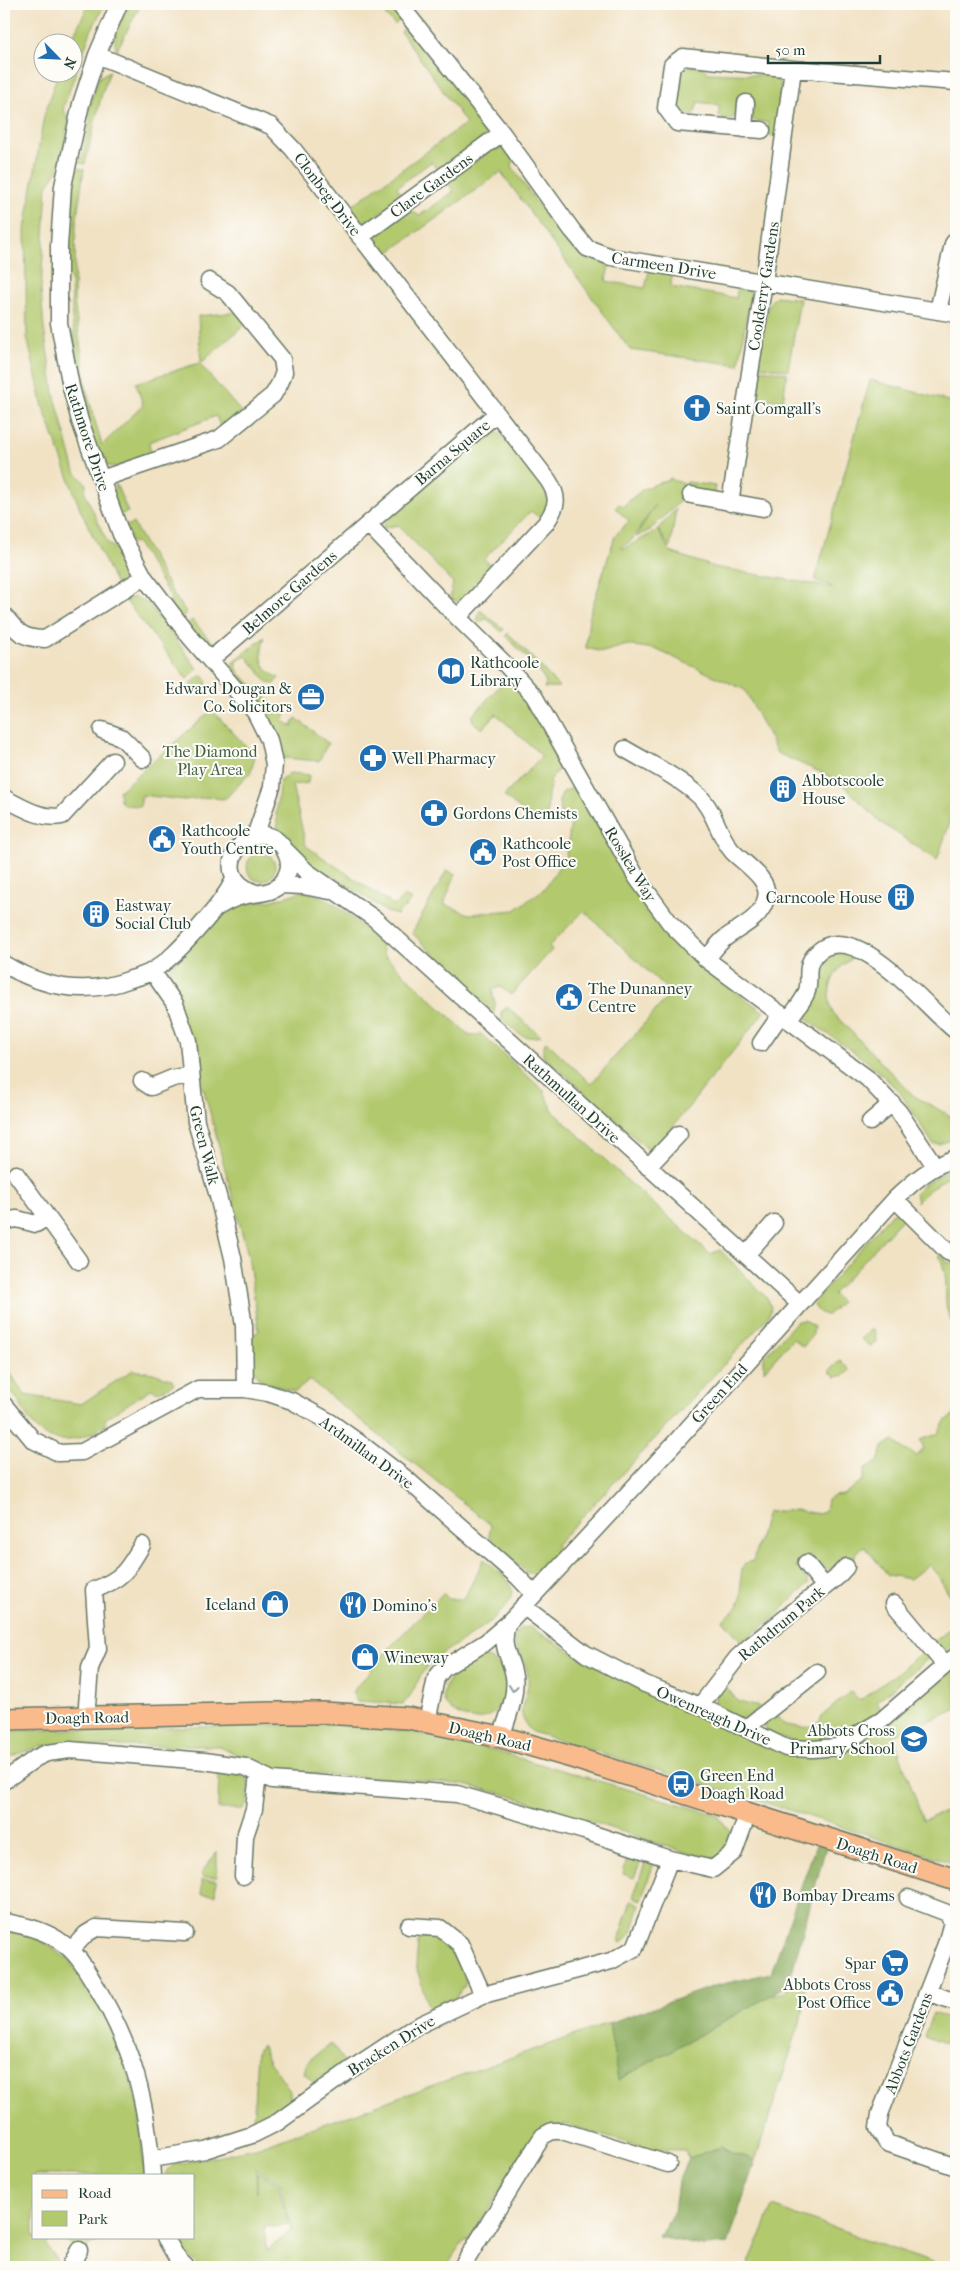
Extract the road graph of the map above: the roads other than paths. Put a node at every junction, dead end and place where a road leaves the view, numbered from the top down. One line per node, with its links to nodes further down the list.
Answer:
1 (119, 4): 3 (street, Rathmore Drive)
2 (400, 4): 9 (street, Carmeen Drive)
3 (97, 54): 10 (street, Clonbeg Drive); 17 (street, Rathmore Drive)
4 (793, 69): 5 (street); 7 (street); 13 (street, Coolderry Gardens)
5 (956, 82)
6 (746, 103): 7 (street)
7 (744, 129): 8 (street)
8 (762, 130)
9 (502, 133): 10 (street, Clare Gardens); 13 (street, Carmeen Drive)
10 (360, 237): 16 (street, Clonbeg Drive)
11 (956, 240): 14 (street)
12 (209, 281): 17 (street)
13 (764, 282): 14 (street, Carmeen Drive); 19 (street, Coolderry Gardens)
14 (938, 311): 15 (street, Carmeen Drive)
15 (956, 314)
16 (496, 414): 21 (street, Barna Square); 24 (street, Barna Square)
17 (101, 479): 22 (street, Rathmore Drive)
18 (691, 496): 19 (street)
19 (730, 503): 20 (street)
20 (763, 508)
21 (368, 524): 24 (street, Rosslea Way); 25 (street, Belmore Gardens)
22 (144, 577): 23 (street); 25 (street, Rathmore Drive)
23 (4, 615)
24 (458, 618): 39 (street, Rosslea Way)
25 (210, 660): 31 (street, Rathmore Drive)
26 (102, 730): 28 (street)
27 (625, 750): 39 (street)
28 (143, 759)
29 (113, 761): 30 (street)
30 (4, 798)
31 (269, 798): 32 (street, Rathmore Drive); 33 (street, Rathmore Drive)
32 (255, 836): 33 (street); 34 (street)
33 (283, 848): 35 (street); 37 (street, Rathmullan Drive)
34 (235, 878): 36 (street); 38 (street)
35 (280, 885): 36 (street); 37 (street, Rathmullan Drive)
36 (256, 893): 38 (street)
37 (342, 894): 52 (street, Rathmullan Drive)
38 (218, 907): 41 (street)
39 (706, 959): 42 (street, Rosslea Way)
40 (4, 964): 41 (street)
41 (152, 971): 45 (street, Green Walk)
42 (784, 1017): 43 (street); 44 (street); 47 (street, Rosslea Way)
43 (956, 1031)
44 (761, 1043)
45 (190, 1075): 46 (street); 62 (street, Green Walk)
46 (150, 1089)
47 (892, 1104): 48 (street); 51 (street, Rosslea Way)
48 (870, 1122)
49 (679, 1134): 52 (street)
50 (956, 1158): 51 (street, Green End)
51 (935, 1166): 54 (street, Green End)
52 (648, 1167): 59 (street, Rathmullan Drive)
53 (16, 1174): 55 (street)
54 (895, 1199): 58 (street); 61 (street, Green End)
55 (46, 1218): 56 (street); 60 (street)
56 (4, 1221)
57 (774, 1223): 59 (street)
58 (956, 1255)
59 (746, 1256): 61 (street, Rathmullan Drive)
60 (79, 1261)
61 (800, 1304): 68 (street, Green End)
62 (245, 1389): 63 (street, Ardmillan Drive); 68 (street, Ardmillan Drive)
63 (4, 1405)
64 (142, 1545): 76 (street)
65 (806, 1563): 67 (street)
66 (846, 1567): 67 (street, Rathdrum Park)
67 (824, 1587): 75 (street, Rathdrum Park)
68 (528, 1600): 70 (street, Green End); 75 (street, Owenreagh Drive)
69 (894, 1604): 72 (street)
70 (507, 1624): 71 (street, Green End); 73 (street)
71 (475, 1649): 73 (street); 78 (street, Green End)
72 (950, 1661): 79 (street, Owenreagh Drive)
73 (511, 1665): 80 (street, one-way to 80)
74 (817, 1672): 79 (street)
75 (700, 1706): 79 (street, Owenreagh Drive)
76 (86, 1718): 77 (main road, Doagh Road); 78 (main road, Doagh Road)
77 (4, 1719)
78 (427, 1722): 80 (main road, Doagh Road)
79 (746, 1728)
80 (501, 1737): 83 (main road, Doagh Road)
81 (258, 1774): 82 (street); 84 (street); 85 (street)
82 (4, 1781)
83 (748, 1813): 84 (street); 86 (main road, Doagh Road)
84 (670, 1859): 94 (street, Bracken Drive)
85 (243, 1876)
86 (956, 1880)
87 (908, 1898): 91 (street, Abbots Gardens)
88 (4, 1922): 92 (street)
89 (409, 1926): 94 (street)
90 (185, 1933): 92 (street)
91 (952, 1942): 93 (street, Abbots Gardens)
92 (71, 1950): 97 (street)
93 (927, 1992): 95 (street); 98 (street, Abbots Gardens)
94 (483, 1996): 97 (street, Bracken Drive)
95 (956, 2002)
96 (668, 2164): 103 (street)
97 (152, 2167)
98 (956, 2167)
99 (166, 2238): 102 (street)
100 (79, 2250): 101 (street)
101 (70, 2267)
102 (186, 2267)
103 (462, 2267)

